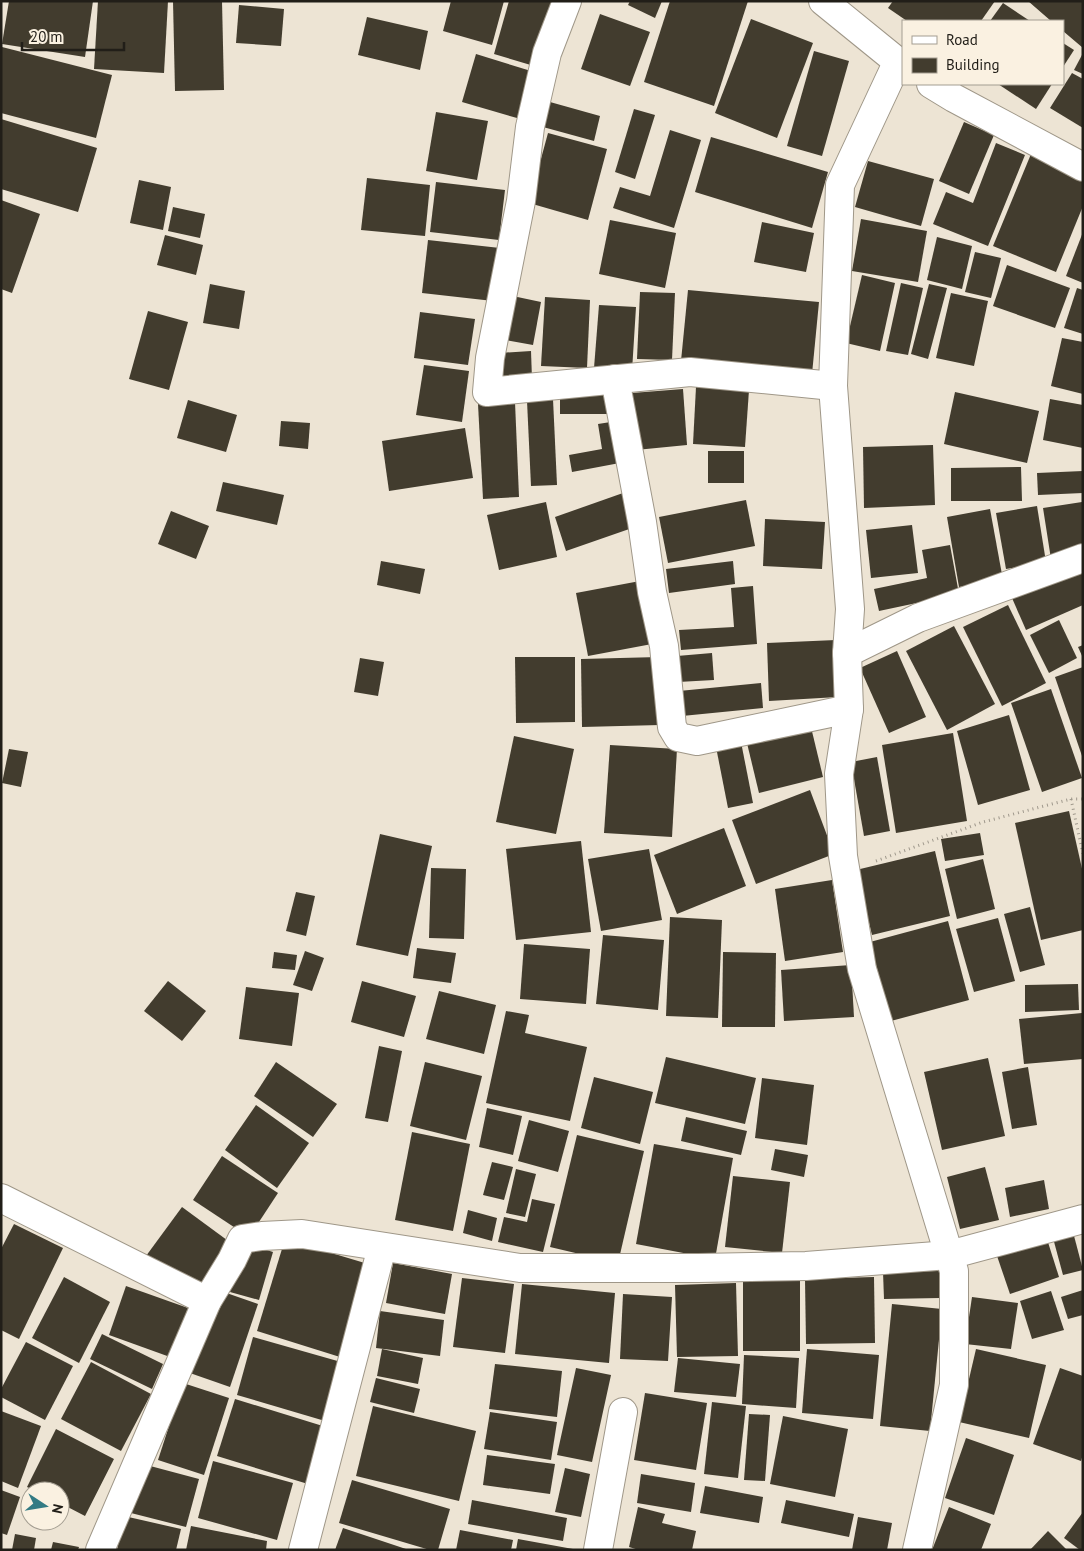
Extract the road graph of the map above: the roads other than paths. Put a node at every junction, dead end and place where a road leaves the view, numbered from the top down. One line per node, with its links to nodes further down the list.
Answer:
1 (567, 1): 6 (street)
2 (823, 1): 3 (street)
3 (900, 65): 7 (street)
4 (933, 85): 5 (street)
5 (1083, 167)
6 (615, 379): 7 (street); 10 (street)
7 (833, 386): 9 (street)
8 (1083, 558): 9 (street)
9 (847, 653): 10 (street)
10 (849, 709): 14 (street)
11 (1, 1198): 15 (street)
12 (1083, 1219): 14 (street)
13 (382, 1247): 14 (street); 15 (street); 18 (street)
14 (949, 1255): 20 (street)
15 (206, 1301): 17 (street)
16 (623, 1412): 19 (street)
17 (100, 1550)
18 (303, 1550)
19 (598, 1550)
20 (917, 1550)

